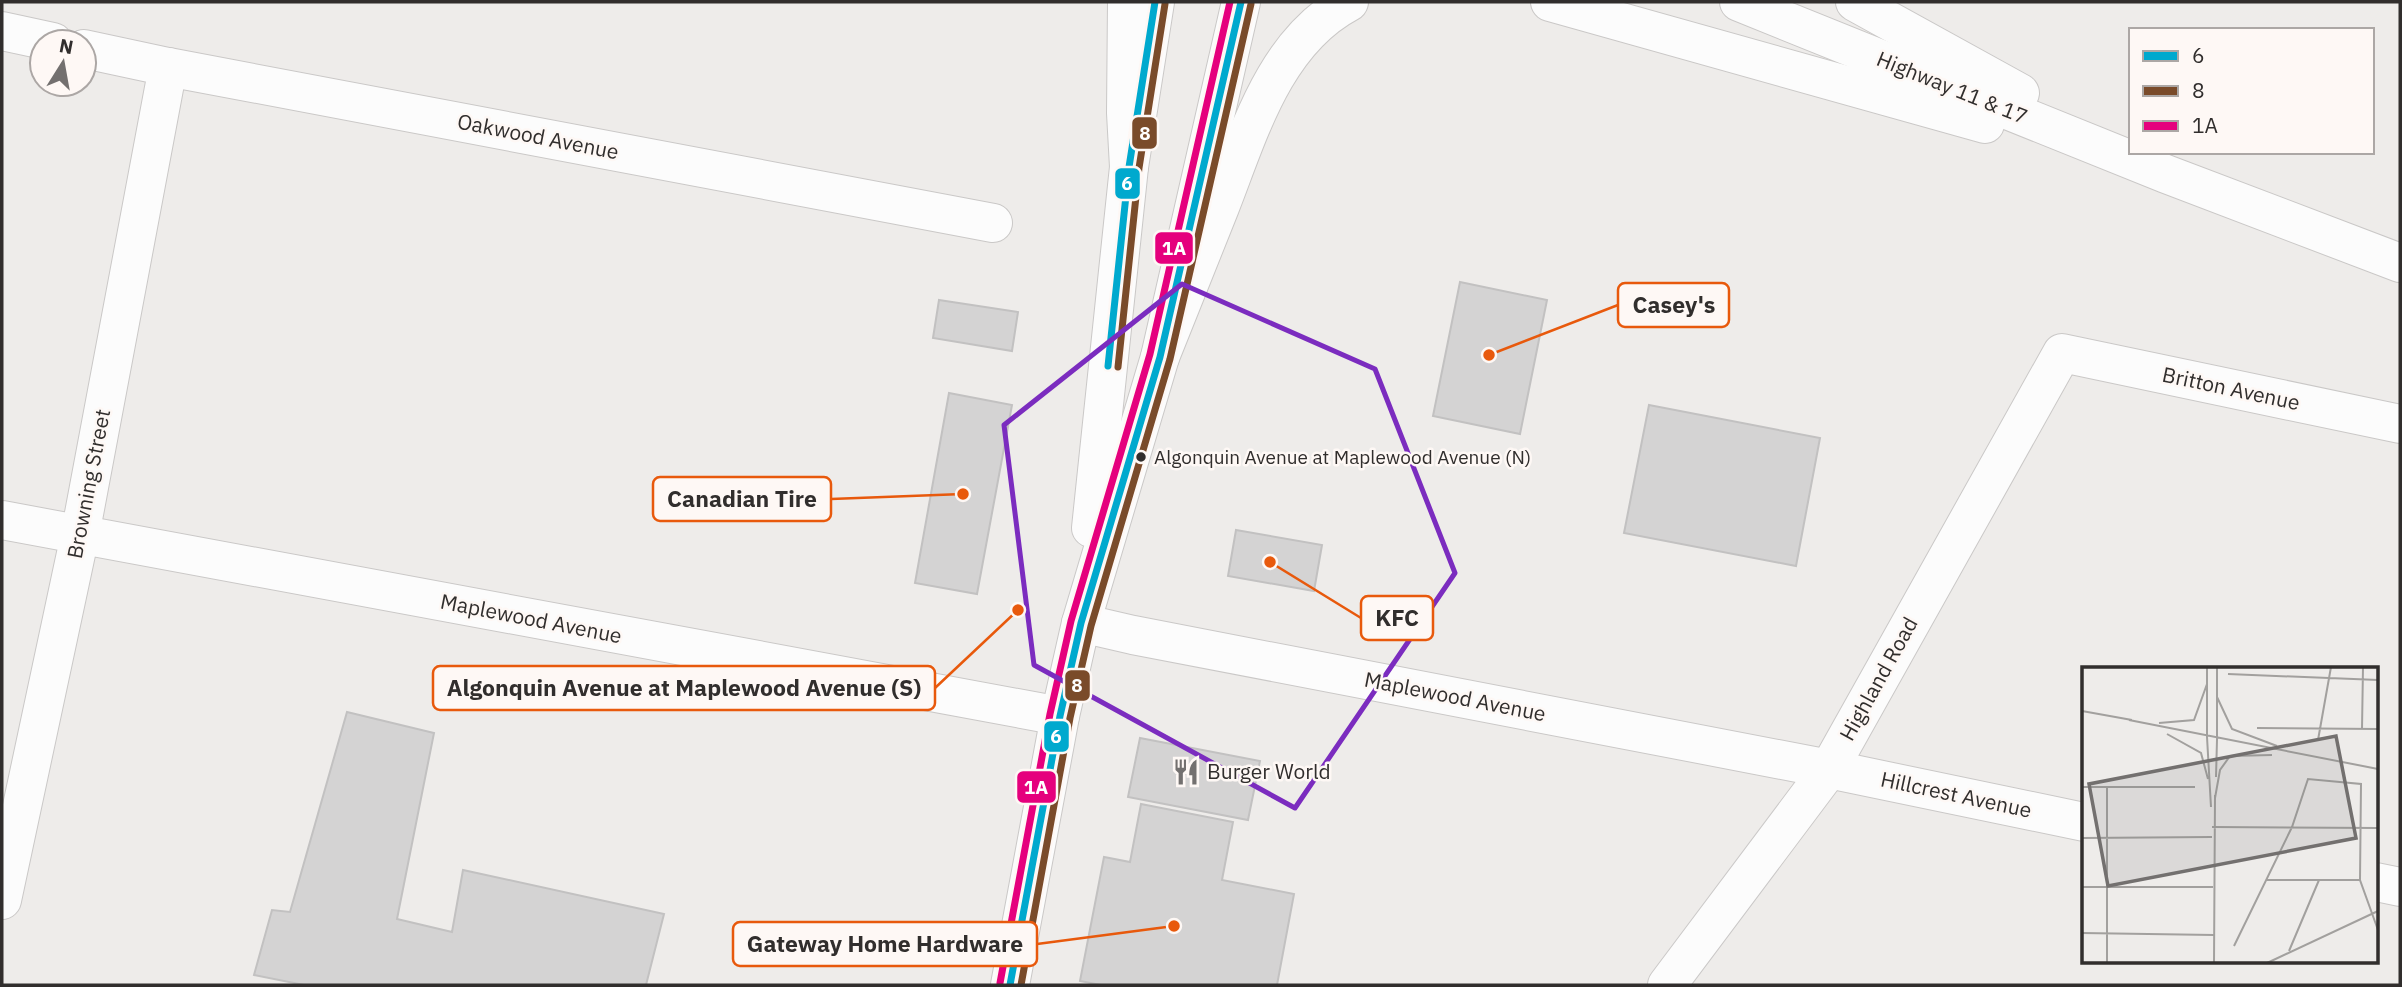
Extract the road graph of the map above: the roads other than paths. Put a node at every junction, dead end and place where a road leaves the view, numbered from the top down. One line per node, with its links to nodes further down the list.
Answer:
1 (1127, 2): 15 (main road)
2 (1156, 2): 15 (main road)
3 (1241, 2): 20 (main road)
4 (1349, 2): 20 (main road)
5 (1550, 2): 16 (main road)
6 (1739, 2): 16 (main road, Highway 11 & 17)
7 (1790, 2): 16 (main road, Highway 11 & 17)
8 (1855, 2): 13 (main road)
9 (2, 31): 10 (main road)
10 (28, 37)
11 (98, 52): 12 (main road, Oakwood Avenue)
12 (168, 67): 17 (main road, Oakwood Avenue); 23 (main road, Browning Street)
13 (2129, 154)
14 (2130, 154): 16 (main road)
15 (1129, 167): 24 (main road)
16 (2166, 174): 18 (main road, Highway 11 & 17)
17 (993, 223)
18 (2400, 263)
19 (2062, 353): 21 (main road, Britton Avenue); 26 (main road, Highland Road)
20 (1160, 357): 24 (main road)
21 (2400, 425)
22 (2, 520): 23 (main road, Maplewood Avenue)
23 (80, 535): 25 (main road, Maplewood Avenue); 30 (main road, Browning Street)
24 (1081, 623): 25 (main road); 26 (main road, Maplewood Avenue)
25 (1060, 716): 31 (main road)
26 (1829, 769): 27 (main road, Hillcrest Avenue); 32 (main road, Highland Road)
27 (2082, 821)
28 (2378, 882): 29 (main road)
29 (2400, 887)
30 (2, 900)
31 (1010, 985)
32 (1667, 985)

